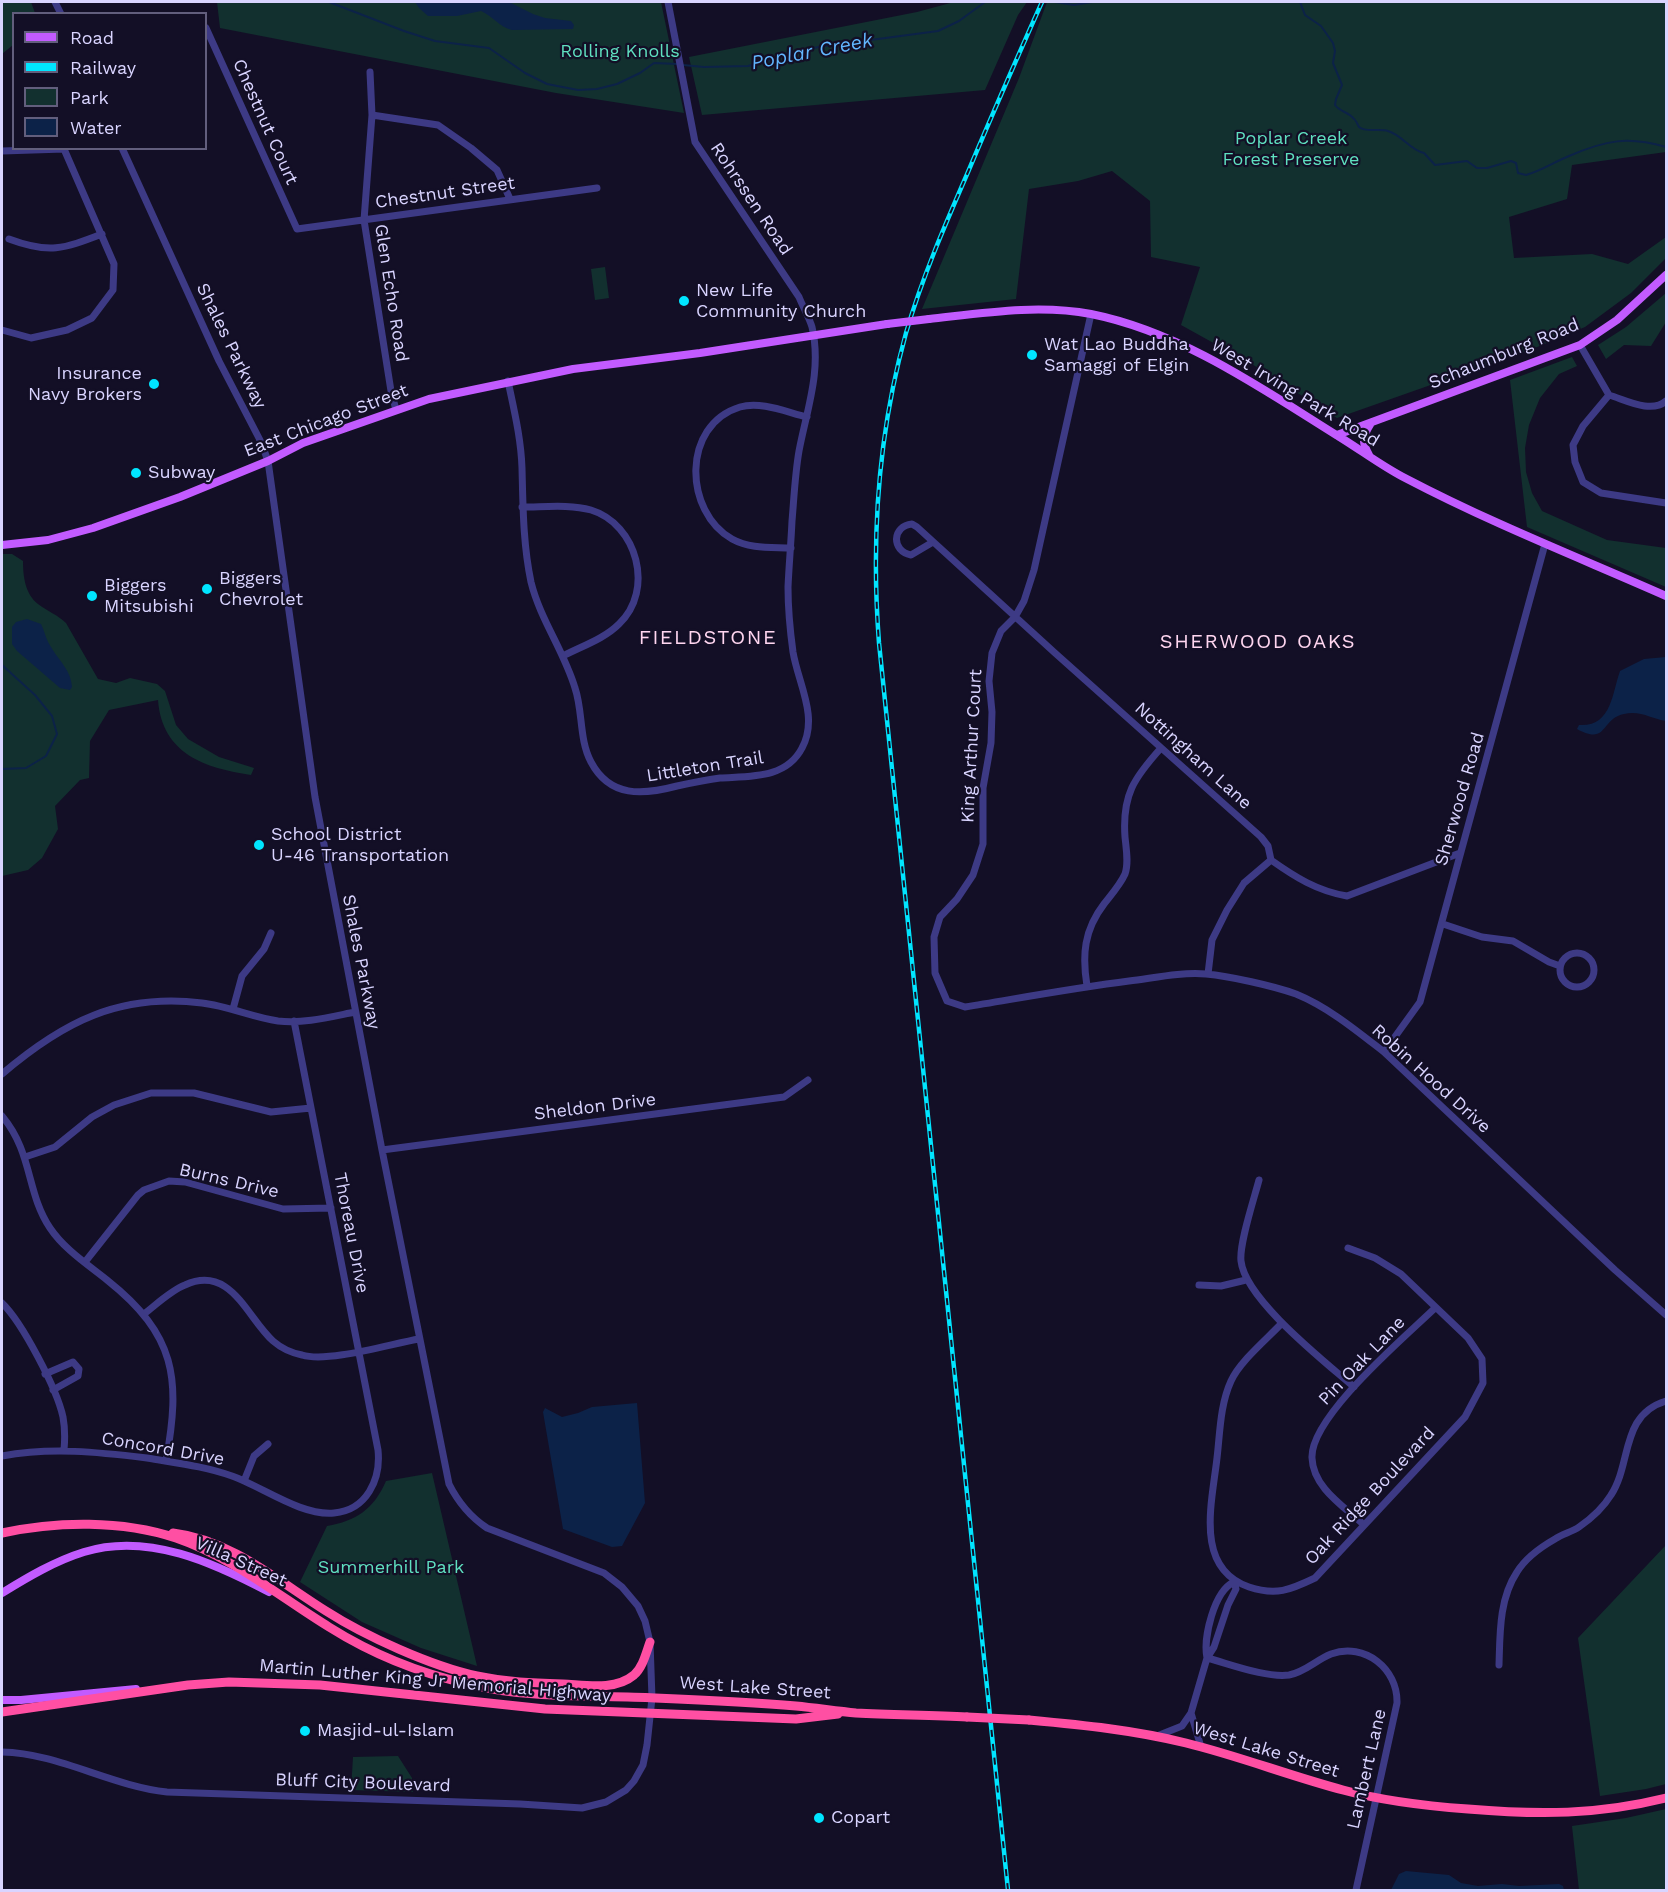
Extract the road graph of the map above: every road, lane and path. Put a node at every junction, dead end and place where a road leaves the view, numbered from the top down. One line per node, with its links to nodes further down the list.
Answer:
1 (668, 2): 16 (street, Rohrssen Road)
2 (207, 30): 10 (street, Chestnut Court)
3 (370, 72): 4 (street, Glen Echo Road)
4 (372, 115): 8 (street); 9 (street, Glen Echo Road)
5 (65, 150): 11 (street)
6 (123, 150): 26 (street, Shales Parkway)
7 (597, 188): 8 (street, Chestnut Street)
8 (510, 199): 9 (street, Chestnut Street)
9 (364, 220): 10 (street, Chestnut Street); 21 (street, Glen Echo Road)
10 (297, 229)
11 (102, 234): 12 (street); 15 (street)
12 (9, 239)
13 (1666, 275): 17 (main road, Schaumburg Road)
14 (1091, 314): 16 (main road, West Irving Park Road, bridge); 24 (main road, West Irving Park Road); 34 (street, King Arthur Court)
15 (2, 330)
16 (813, 336): 18 (main road, East Chicago Street); 22 (street, Littleton Trail)
17 (1580, 345): 19 (street); 23 (main road, Schaumburg Road)
18 (508, 381): 21 (main road, East Chicago Street); 28 (street, Littleton Trail)
19 (1609, 395): 20 (street); 27 (street)
20 (1666, 401)
21 (396, 410): 26 (main road, East Chicago Street)
22 (807, 417): 32 (street, Littleton Trail); 32 (street)
23 (1371, 423): 24 (main road, Schaumburg Road); 25 (main road)
24 (1337, 435): 25 (main road, West Irving Park Road)
25 (1369, 455): 30 (main road, West Irving Park Road)
26 (268, 461): 31 (main road, East Chicago Street); 46 (street, Shales Parkway)
27 (1666, 503)
28 (522, 507): 35 (street, Littleton Trail); 35 (street)
29 (933, 542): 29 (street, Nottingham Lane); 34 (street, Nottingham Lane)
30 (1545, 544): 33 (main road, West Irving Park Road); 37 (street, Sherwood Road)
31 (2, 545)
32 (791, 548): 35 (street, Littleton Trail)
33 (1666, 596)
34 (1015, 617): 36 (street, Nottingham Lane); 44 (street, King Arthur Court)
35 (563, 656)
36 (1161, 748): 38 (street, Nottingham Lane); 43 (street)
37 (1460, 853): 38 (street); 39 (street, Sherwood Road)
38 (1270, 860): 42 (street)
39 (1443, 924): 41 (street); 48 (street, Sherwood Road)
40 (271, 933): 45 (street)
41 (1560, 966): 41 (street)
42 (1208, 974): 43 (street, Robin Hood Drive); 48 (street, Robin Hood Drive)
43 (1087, 986): 44 (street, Robin Hood Drive)
44 (947, 1001)
45 (232, 1009): 47 (street); 49 (street)
46 (356, 1012): 47 (street); 53 (street, Shales Parkway)
47 (294, 1021): 51 (street, Thoreau Drive)
48 (1384, 1052): 64 (street, Robin Hood Drive)
49 (2, 1074)
50 (807, 1080): 53 (street, Sheldon Drive)
51 (311, 1108): 54 (street); 56 (street, Thoreau Drive)
52 (2, 1116): 54 (street)
53 (382, 1150): 66 (street, Shales Parkway)
54 (25, 1157): 58 (street)
55 (1259, 1180): 59 (street)
56 (331, 1208): 58 (street, Burns Drive); 67 (street, Thoreau Drive)
57 (1348, 1248): 62 (street, Oak Ridge Boulevard)
58 (85, 1262): 63 (street)
59 (1246, 1280): 60 (street); 65 (street)
60 (1199, 1285)
61 (2, 1303): 68 (street)
62 (1435, 1308): 69 (street, Pin Oak Lane); 78 (street, Oak Ridge Boulevard)
63 (144, 1314): 67 (street); 76 (street)
64 (1666, 1316)
65 (1282, 1323): 69 (street); 81 (street)
66 (419, 1339): 67 (street); 84 (street, Shales Parkway)
67 (359, 1351): 74 (street, Thoreau Drive)
68 (45, 1374): 70 (street); 70 (street)
69 (1354, 1387): 78 (street, Pin Oak Lane)
70 (53, 1390): 73 (street)
71 (1666, 1401): 86 (street)
72 (268, 1444): 77 (street)
73 (64, 1449): 75 (street, Concord Drive); 76 (street, Concord Drive)
74 (378, 1450): 77 (street, Concord Drive)
75 (2, 1456)
76 (166, 1461): 77 (street, Concord Drive)
77 (244, 1481)
78 (1364, 1525): 81 (street, Oak Ridge Boulevard)
79 (135, 1528): 80 (highway, Martin Luther King Jr Memorial Highway); 83 (highway, Martin Luther King Jr Memorial Highway); 84 (highway)
80 (2, 1533)
81 (1234, 1582): 85 (street)
82 (2, 1593): 83 (main road, Villa Street)
83 (296, 1606): 88 (highway, Martin Luther King Jr Memorial Highway)
84 (650, 1642): 88 (street, Shales Parkway)
85 (1207, 1658): 92 (street); 97 (street, Lambert Lane)
86 (1499, 1665)
87 (188, 1685): 89 (main road); 90 (highway, Martin Luther King Jr Memorial Highway); 93 (highway, Martin Luther King Jr Memorial Highway)
88 (652, 1698): 91 (highway, West Lake Street); 93 (street, Bluff City Boulevard)
89 (2, 1700)
90 (2, 1712)
91 (855, 1713): 93 (highway, West Lake Street); 94 (highway, West Lake Street, bridge)
92 (1191, 1713): 94 (street); 95 (street)
93 (651, 1714): 96 (street, Bluff City Boulevard)
94 (1156, 1736): 95 (highway, West Lake Street)
95 (1201, 1747): 97 (highway, West Lake Street)
96 (2, 1752)
97 (1376, 1797): 98 (highway, West Lake Street); 99 (street, Lambert Lane)
98 (1666, 1798)
99 (1356, 1890)

